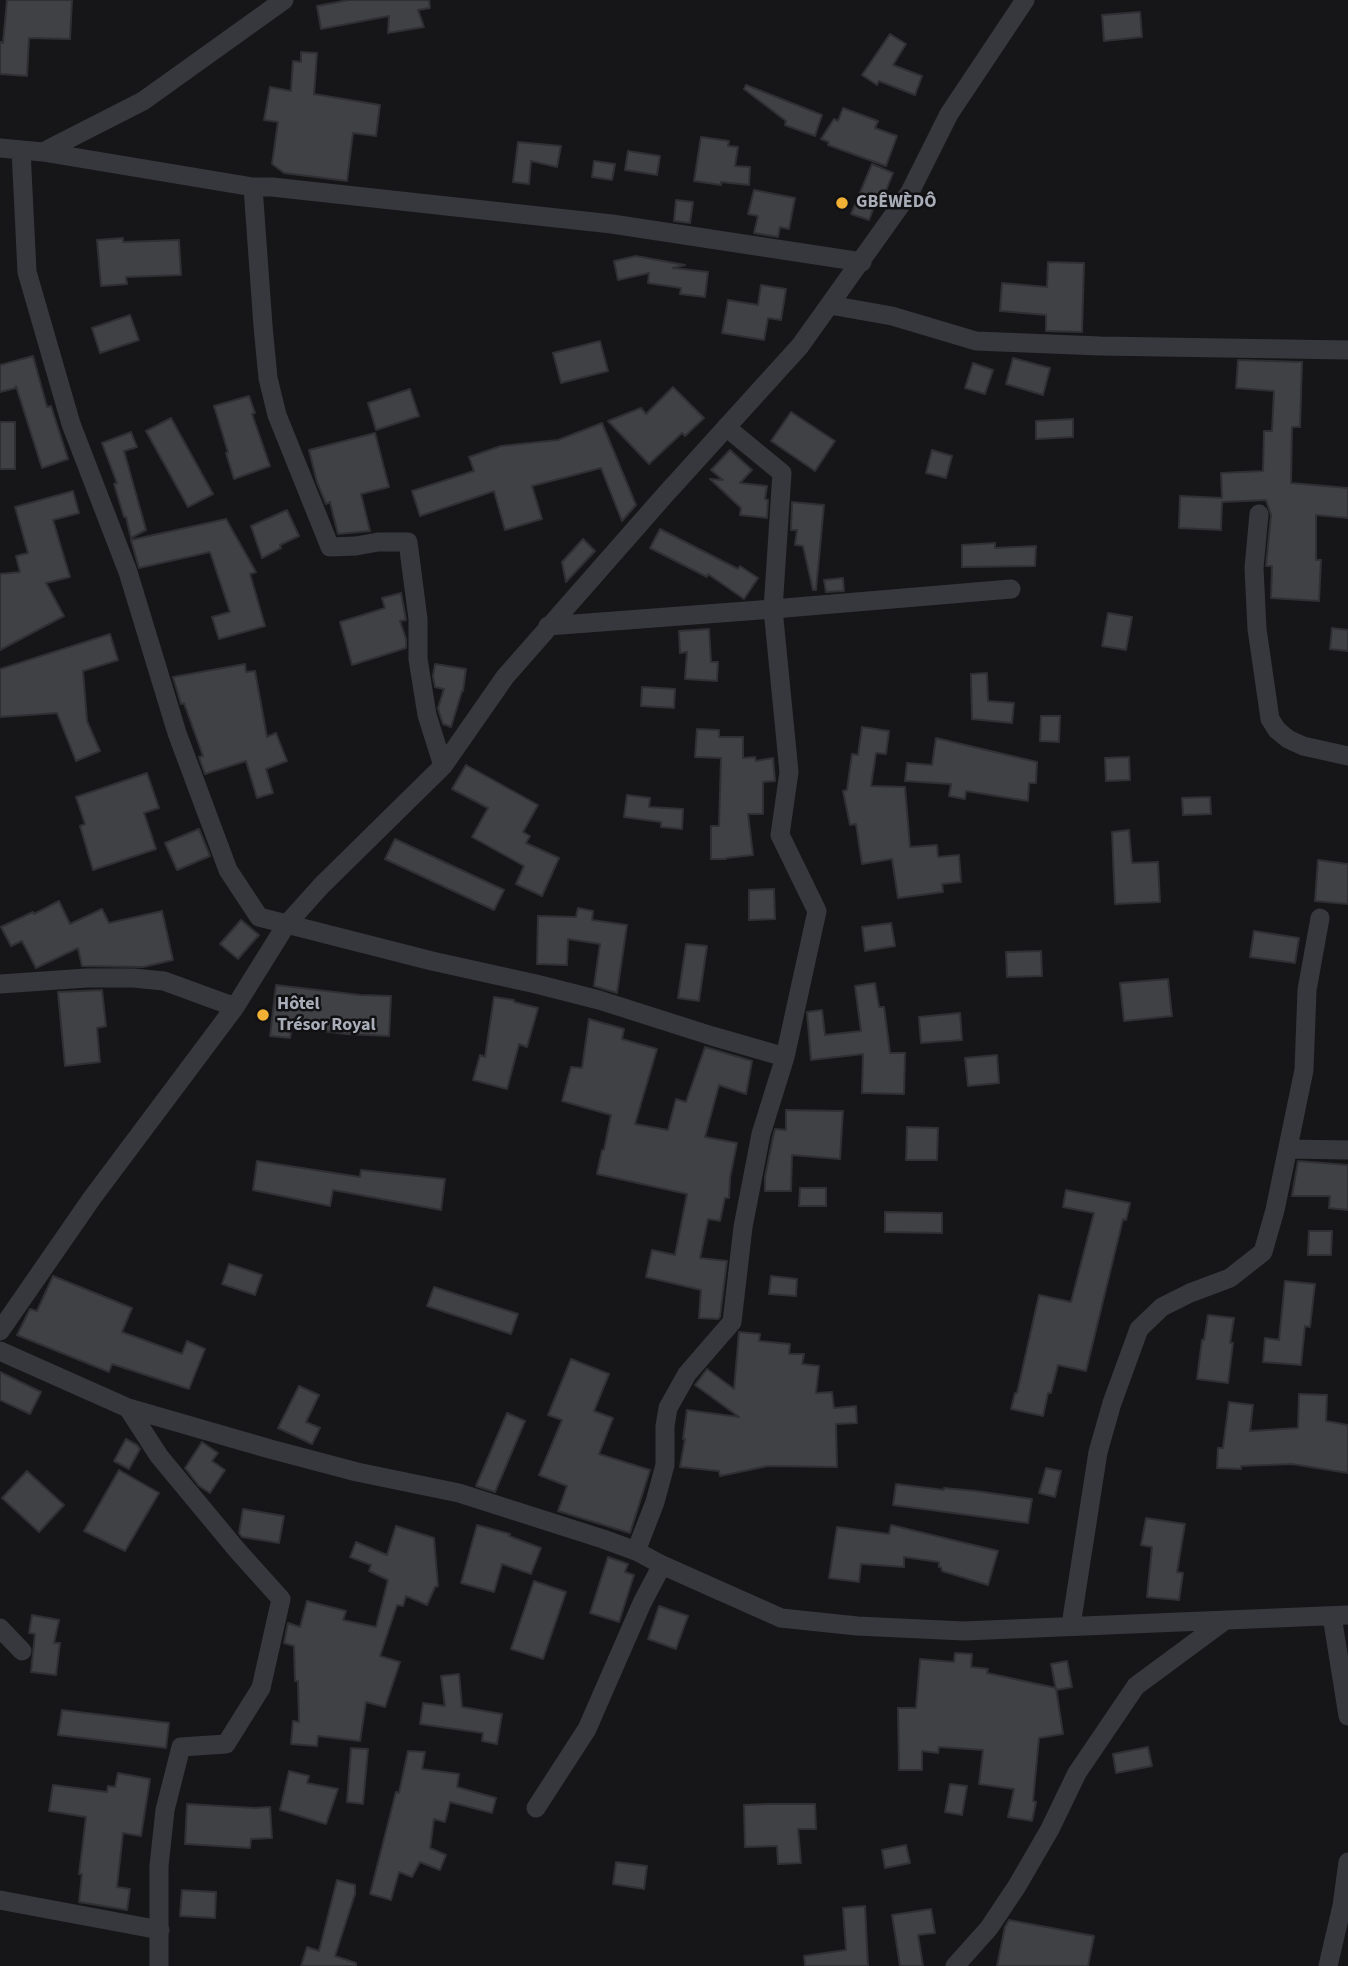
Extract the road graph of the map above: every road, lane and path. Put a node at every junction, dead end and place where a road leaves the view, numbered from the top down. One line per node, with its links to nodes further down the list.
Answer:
1 (284, 0): 5 (street)
2 (1025, 0): 7 (street)
3 (0, 148): 4 (street)
4 (21, 150): 5 (street); 18 (street)
5 (43, 152): 6 (street)
6 (253, 187): 7 (street); 16 (street)
7 (862, 262): 8 (street)
8 (830, 305): 9 (street); 10 (street)
9 (1348, 350)
10 (726, 427): 13 (street); 14 (street)
11 (1259, 514): 15 (street)
12 (1011, 589): 13 (street)
13 (773, 609): 14 (street); 21 (street)
14 (548, 626): 16 (street)
15 (1348, 756)
16 (443, 766): 18 (street)
17 (1320, 918): 22 (street)
18 (286, 925): 20 (street); 21 (street)
19 (0, 984): 20 (street)
20 (235, 1007): 24 (street)
21 (785, 1057): 27 (street)
22 (1287, 1149): 23 (street); 31 (street)
23 (1348, 1150)
24 (0, 1331)
25 (0, 1351): 26 (street)
26 (128, 1408): 27 (street); 38 (street)
27 (636, 1551): 28 (street)
28 (662, 1565): 31 (street); 35 (street)
29 (1340, 1616): 30 (street); 34 (street)
30 (1224, 1621): 31 (street); 40 (street)
31 (1071, 1625)
32 (0, 1628): 33 (street)
33 (22, 1651)
34 (1348, 1716)
35 (536, 1808)
36 (1348, 1862): 41 (street)
37 (0, 1900): 38 (street)
38 (160, 1930): 39 (street)
39 (159, 1966)
40 (955, 1966)
41 (1328, 1966)

